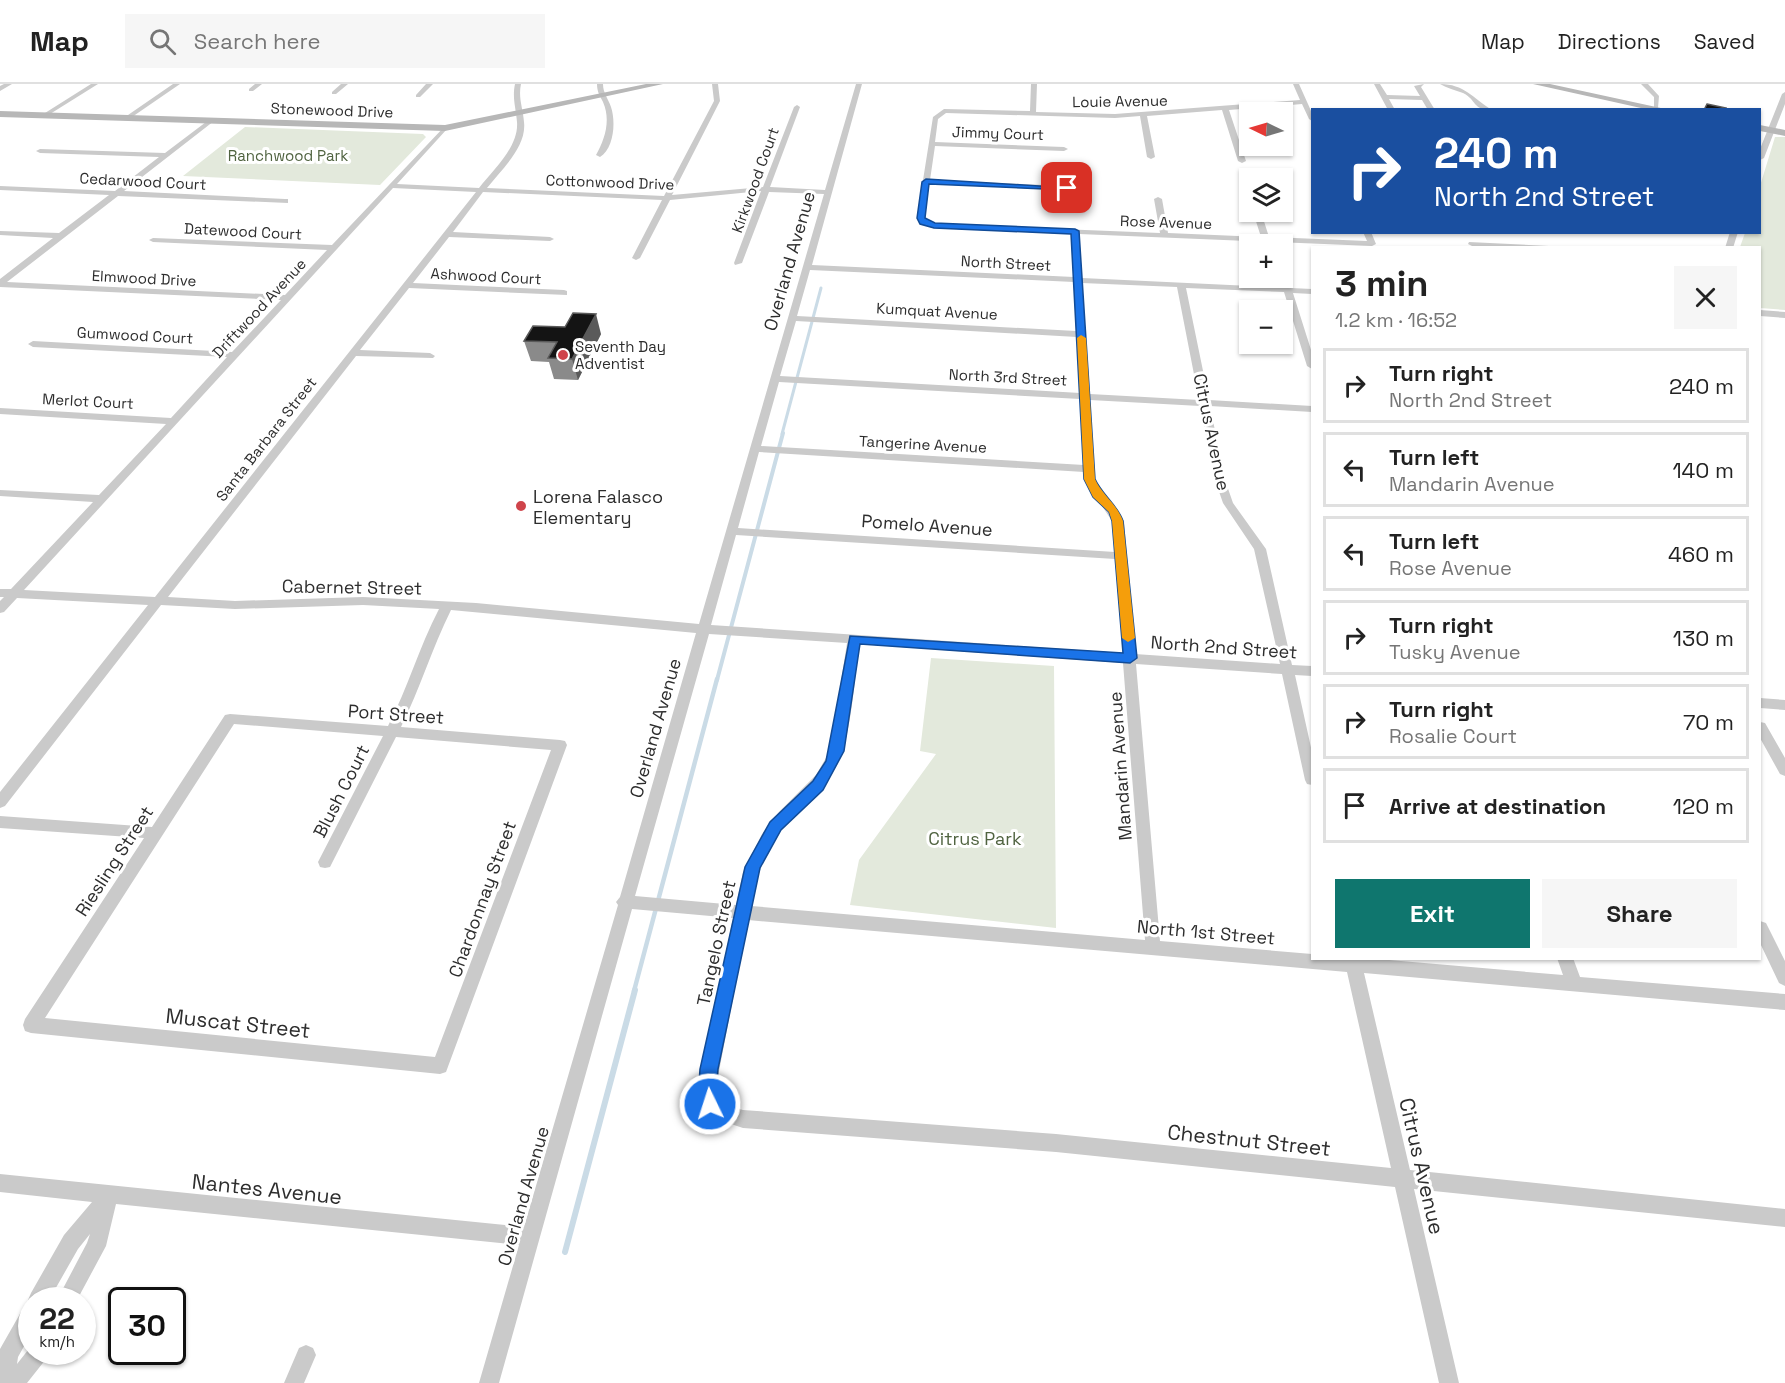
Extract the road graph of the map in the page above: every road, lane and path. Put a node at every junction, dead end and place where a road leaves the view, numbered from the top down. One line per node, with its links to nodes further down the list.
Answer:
1 (9, 84): 20 (street)
2 (95, 84): 35 (street)
3 (177, 84): 40 (street)
4 (259, 84): 21 (street)
5 (345, 84): 22 (street)
6 (430, 84): 24 (street)
7 (518, 84): 37 (street, Santa Barbara Street)
8 (600, 84): 25 (street)
9 (659, 84): 25 (street, Stonewood Drive)
10 (715, 84): 63 (street)
11 (859, 84): 61 (street, Overland Avenue)
12 (1034, 84): 38 (street)
13 (1296, 84): 28 (street)
14 (1377, 84): 26 (street)
15 (1421, 84): 27 (street)
16 (1443, 84): 32 (street)
17 (1537, 84): 19 (street)
18 (1644, 84): 33 (street)
19 (1562, 86): 33 (street)
20 (0, 89)
21 (251, 90)
22 (334, 93)
23 (1785, 94): 45 (street)
24 (418, 96)
25 (602, 97): 37 (street, Stonewood Drive); 51 (street)
26 (1385, 97): 27 (street); 30 (street)
27 (1425, 98): 31 (street)
28 (1304, 102): 34 (street, Louie Avenue); 41 (street)
29 (797, 107): 59 (street, Kirkwood Court)
30 (1391, 108)
31 (1431, 108)
32 (1485, 108)
33 (1656, 108)
34 (1225, 109): 39 (street, Louie Avenue); 54 (street)
35 (48, 113): 36 (street, Stonewood Drive); 40 (street, Stonewood Drive)
36 (0, 114)
37 (520, 114): 43 (street, Stonewood Drive); 60 (street, Santa Barbara Street)
38 (1033, 114): 39 (street, Louie Avenue); 47 (street, Louie Avenue)
39 (1143, 115): 53 (street)
40 (130, 116): 42 (street, Stonewood Drive)
41 (1311, 117)
42 (212, 120): 43 (street, Stonewood Drive); 50 (street)
43 (445, 128): 56 (street, Driftwood Avenue)
44 (1761, 128): 45 (street)
45 (1772, 130): 46 (street); 52 (street)
46 (1785, 133)
47 (931, 144): 48 (street, Jimmy Court); 55 (street)
48 (1064, 149)
49 (40, 151): 50 (street)
50 (166, 155): 62 (street)
51 (600, 155)
52 (1761, 156)
53 (1151, 157)
54 (1242, 161)
55 (926, 182): 58 (street); 66 (street, Rose Avenue)
56 (390, 186): 60 (street, Cottonwood Drive); 76 (street, Driftwood Avenue)
57 (0, 188): 62 (street, Cedarwood Court)
58 (1067, 188)
59 (766, 189): 61 (street, Cottonwood Drive); 63 (street, Cottonwood Drive); 78 (street, Kirkwood Court)
60 (481, 190): 63 (street, Cottonwood Drive); 68 (street, Santa Barbara Street)
61 (828, 192): 79 (street, Overland Avenue)
62 (117, 193): 65 (street, Cedarwood Court); 71 (street)
63 (667, 198): 77 (street)
64 (1158, 199): 70 (street)
65 (285, 201)
66 (1075, 231): 70 (street, Rose Avenue); 80 (street, Mandarin Avenue)
67 (0, 233): 71 (street)
68 (447, 234): 73 (street); 82 (street, Santa Barbara Street)
69 (1368, 234): 75 (street, Rose Avenue)
70 (1164, 235): 72 (street, Rose Avenue)
71 (62, 236): 81 (street)
72 (1239, 238)
73 (549, 239)
74 (153, 240): 76 (street, Datewood Court)
75 (1293, 240)
76 (333, 249): 87 (street, Driftwood Avenue)
77 (636, 258)
78 (738, 263)
79 (806, 267): 80 (street, North Street); 90 (street, Overland Avenue)
80 (1077, 280): 83 (street, North Street); 91 (street, Mandarin Avenue)
81 (0, 283): 87 (street, Elmwood Drive)
82 (406, 285): 86 (street, Ashwood Court); 93 (street, Santa Barbara Street)
83 (1181, 285): 84 (street, North Street); 99 (street, Citrus Avenue)
84 (1288, 290): 85 (street, North Street); 96 (street)
85 (1311, 291)
86 (564, 293)
87 (287, 298): 94 (street, Driftwood Avenue)
88 (1761, 314): 89 (street)
89 (1785, 315)
90 (791, 318): 91 (street, Kumquat Avenue); 97 (street, Overland Avenue)
91 (1081, 334): 98 (street, Mandarin Avenue)
92 (33, 344): 94 (street, Gumwood Court)
93 (353, 352): 95 (street); 111 (street, Santa Barbara Street)
94 (234, 356): 102 (street, Driftwood Avenue)
95 (430, 356)
96 (1311, 363)
97 (774, 379): 98 (street, North 3rd Street); 103 (street, Overland Avenue)
98 (1086, 397): 99 (street, North 3rd Street); 104 (street, Mandarin Avenue)
99 (1205, 403): 100 (street, North 3rd Street); 117 (street, Citrus Avenue)
100 (1311, 409)
101 (0, 411): 102 (street, Merlot Court)
102 (173, 421): 106 (street, Driftwood Avenue)
103 (754, 449): 104 (street, Tangerine Avenue); 107 (street, Overland Avenue)
104 (1090, 469): 108 (street, Mandarin Avenue)
105 (0, 493): 106 (street)
106 (98, 503): 110 (street, Driftwood Avenue)
107 (730, 531): 108 (street, Pomelo Avenue); 114 (street, Overland Avenue)
108 (1121, 556): 116 (street, Mandarin Avenue)
109 (0, 593): 110 (street, Cabernet Street)
110 (14, 594): 111 (street, Cabernet Street); 113 (street, Driftwood Avenue)
111 (157, 602): 112 (street, Cabernet Street); 127 (street, Santa Barbara Street)
112 (447, 606): 114 (street, Cabernet Street); 123 (street, Blush Court)
113 (0, 609)
114 (702, 629): 115 (street, North 2nd Street); 131 (street, Overland Avenue)
115 (854, 639): 116 (street, North 2nd Street); 132 (street, Tangelo Street)
116 (1130, 658): 117 (street, North 2nd Street); 134 (street, Mandarin Avenue)
117 (1288, 669): 118 (street, North 2nd Street); 126 (street, Citrus Avenue)
118 (1311, 671)
119 (1761, 703): 120 (street)
120 (1785, 705)
121 (230, 719): 123 (street, Port Street); 129 (street, Riesling Street)
122 (1761, 728): 125 (street)
123 (391, 732): 124 (street, Port Street); 130 (street, Blush Court)
124 (560, 745): 143 (street, Chardonnay Street)
125 (1785, 770)
126 (1311, 775)
127 (0, 802)
128 (0, 822): 129 (street)
129 (156, 833): 142 (street, Riesling Street)
130 (325, 862)
131 (624, 902): 132 (street, North 1st Street); 149 (street, Overland Avenue)
132 (741, 912): 134 (street, North 1st Street); 144 (street, Tangelo Street)
133 (1761, 930): 139 (street)
134 (1153, 947): 135 (street, North 1st Street)
135 (1311, 959)
136 (1325, 960): 138 (street, North 1st Street)
137 (1566, 960): 140 (street)
138 (1352, 962): 140 (street, North 1st Street); 145 (street, Citrus Avenue)
139 (1785, 978)
140 (1574, 984): 141 (street, North 1st Street)
141 (1785, 1002)
142 (31, 1025): 143 (street, Muscat Street)
143 (440, 1066)
144 (710, 1104): 145 (street, Chestnut Street)
145 (1401, 1178): 148 (street, Chestnut Street); 159 (street, Citrus Avenue)
146 (0, 1183): 147 (street, Nantes Avenue)
147 (110, 1196): 149 (street, Nantes Avenue); 150 (street); 151 (street)
148 (1785, 1218)
149 (531, 1237): 158 (street, Overland Avenue)
150 (45, 1287)
151 (74, 1287)
152 (18, 1336): 155 (street)
153 (306, 1355): 157 (street)
154 (29, 1365): 156 (street)
155 (3, 1383)
156 (14, 1383)
157 (294, 1383)
158 (489, 1383)
159 (1449, 1383)

